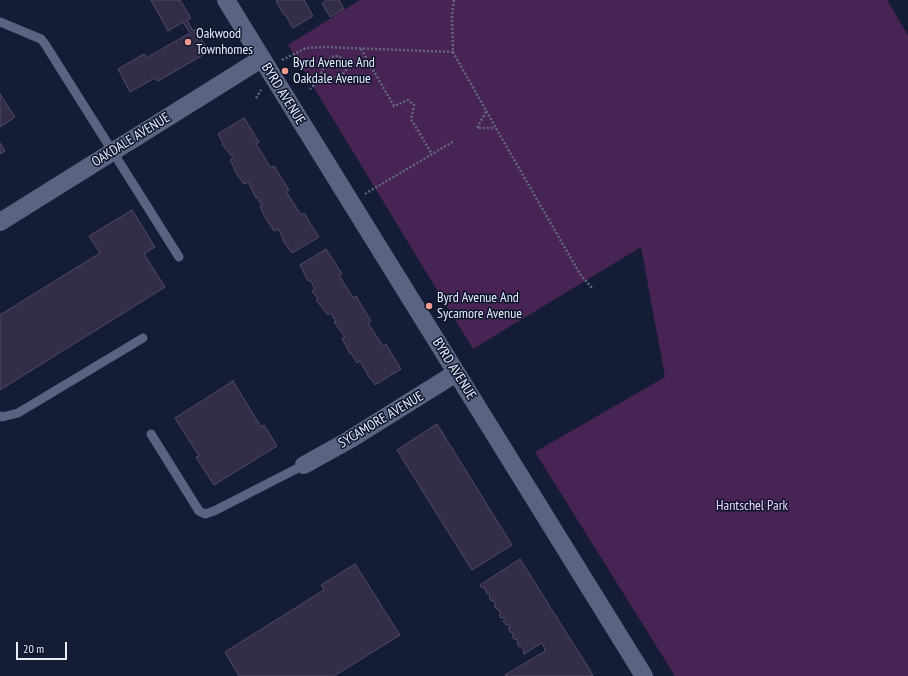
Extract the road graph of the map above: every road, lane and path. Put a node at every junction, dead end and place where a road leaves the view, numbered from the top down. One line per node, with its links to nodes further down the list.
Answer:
1 (226, 0): 6 (street, BYRD AVENUE)
2 (454, 0): 5 (path)
3 (0, 22): 15 (lane)
4 (361, 48): 5 (path); 7 (path); 16 (path)
5 (453, 52): 12 (path)
6 (261, 59): 7 (street, BYRD AVENUE); 15 (street, OAKDALE AVENUE)
7 (271, 74): 11 (path); 17 (street, BYRD AVENUE)
8 (319, 77): 8 (path); 9 (path); 10 (path)
9 (304, 80)
10 (310, 89)
11 (256, 98)
12 (486, 112): 13 (path); 13 (path)
13 (495, 128): 20 (path)
14 (454, 141): 16 (path)
15 (112, 151): 18 (street, OAKDALE AVENUE); 19 (lane)
16 (432, 154): 17 (path)
17 (351, 203): 22 (street, BYRD AVENUE)
18 (0, 222)
19 (179, 257)
20 (593, 289)
21 (142, 338): 23 (lane)
22 (456, 373): 25 (street, SYCAMORE AVENUE); 26 (street, BYRD AVENUE)
23 (0, 416)
24 (151, 434): 25 (lane)
25 (304, 465)
26 (644, 676)

